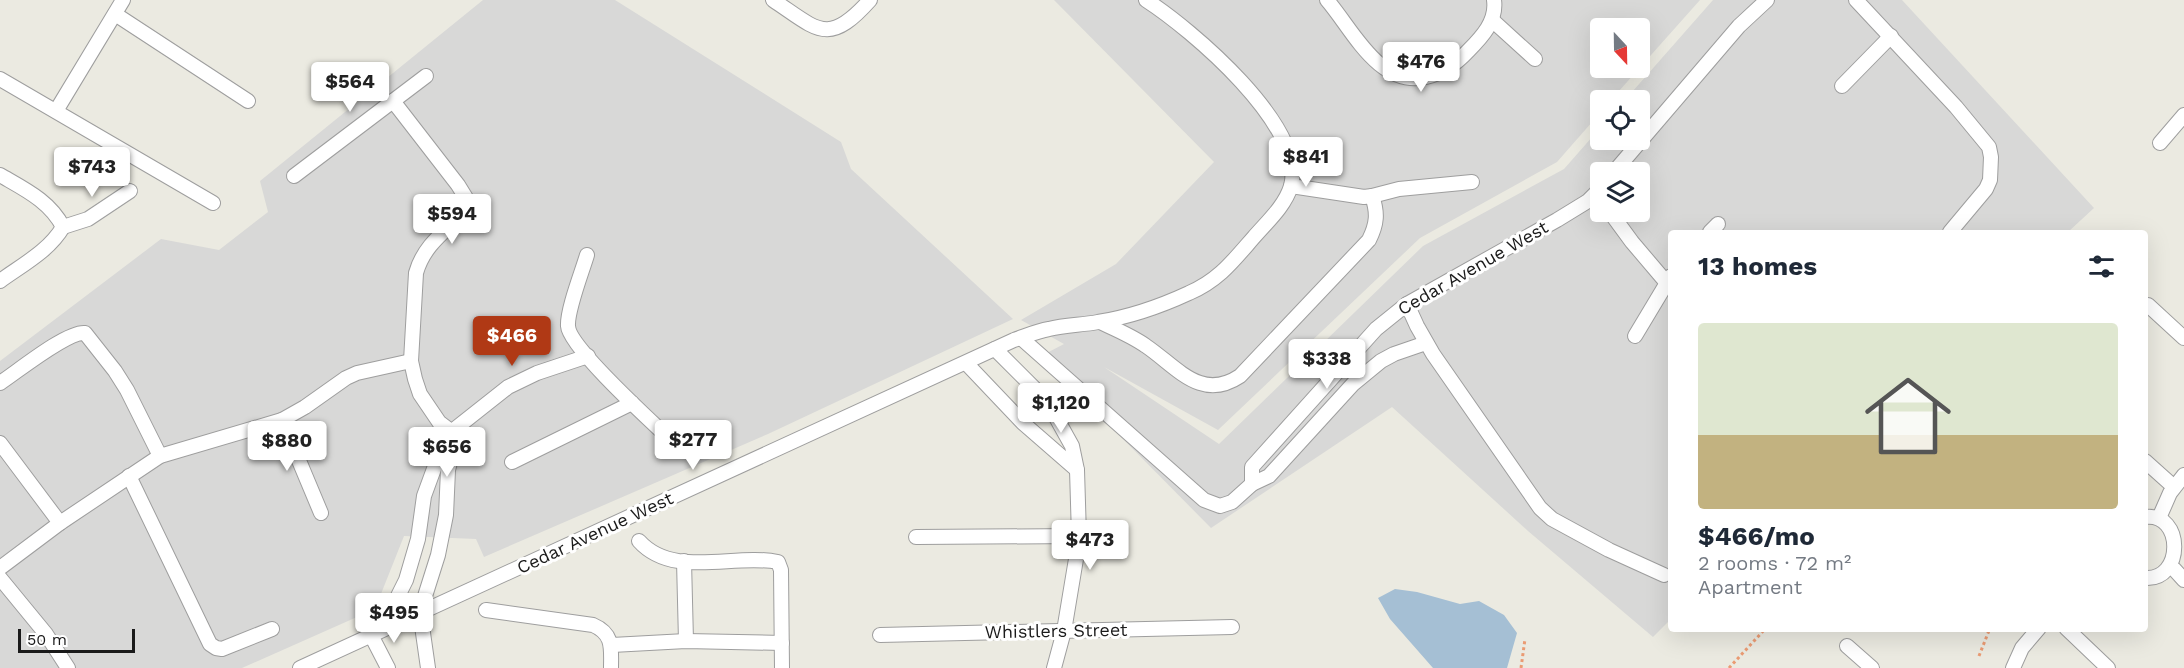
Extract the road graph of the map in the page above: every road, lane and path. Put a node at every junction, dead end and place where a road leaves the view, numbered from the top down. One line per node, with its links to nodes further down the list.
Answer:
1 (123, 0): 9 (street)
2 (773, 0): 3 (street)
3 (870, 0)
4 (1146, 0): 25 (street)
5 (1327, 0): 10 (street)
6 (1494, 0): 10 (street)
7 (1767, 0): 21 (street)
8 (1856, 0): 11 (street)
9 (115, 14): 16 (street); 18 (street)
10 (1492, 20): 12 (street)
11 (1891, 36): 15 (street); 32 (street)
12 (1535, 59)
13 (426, 76): 17 (street)
14 (0, 79): 18 (street)
15 (1842, 86)
16 (248, 101)
17 (393, 101): 23 (street); 46 (street)
18 (56, 111): 29 (street)
19 (2184, 115): 20 (street)
20 (2160, 143)
21 (1623, 162)
22 (0, 175): 31 (street)
23 (294, 176)
24 (1472, 182): 27 (street)
25 (1291, 186): 27 (street); 38 (street, Cedar Avenue West)
26 (130, 191): 31 (street)
27 (1372, 196): 38 (street)
28 (1590, 200): 36 (street, Cedar Avenue West)
29 (213, 203)
30 (1617, 222): 34 (street)
31 (63, 227): 35 (street)
32 (1952, 230)
33 (587, 255): 45 (street)
34 (1668, 279): 39 (street)
35 (0, 281)
36 (1407, 304): 42 (street, Cedar Avenue West); 43 (street)
37 (2148, 305): 41 (street)
38 (1100, 322): 40 (street, Cedar Avenue West)
39 (1635, 336)
40 (1021, 338): 44 (street, Cedar Avenue West); 62 (street)
41 (2184, 338)
42 (1365, 341): 47 (street); 62 (street, Cedar Avenue West)
43 (1426, 343): 47 (street); 77 (street)
44 (995, 349): 48 (street, Cedar Avenue West); 58 (street)
45 (588, 356): 50 (street); 52 (street)
46 (411, 361): 51 (street); 52 (street)
47 (1381, 361): 62 (street)
48 (966, 363): 58 (street); 82 (street, Cedar Avenue West)
49 (0, 383): 55 (street)
50 (632, 403): 53 (street); 56 (street)
51 (282, 420): 55 (street); 65 (street)
52 (456, 431): 61 (street); 64 (street)
53 (672, 441)
54 (0, 443): 67 (street)
55 (160, 456): 60 (street)
56 (512, 462)
57 (2148, 464): 63 (street)
58 (1077, 470): 68 (street)
59 (2184, 475): 63 (street)
60 (129, 476): 67 (street); 84 (street)
61 (428, 484): 64 (street); 73 (street)
62 (1252, 484)
63 (2174, 487): 66 (street)
64 (447, 489): 76 (street)
65 (321, 513)
66 (2152, 518): 71 (street)
67 (60, 524): 74 (street)
68 (1079, 536): 69 (street); 85 (street)
69 (916, 537)
70 (639, 541): 72 (street)
71 (2183, 548): 75 (street)
72 (684, 561): 93 (street); 94 (street)
73 (410, 566): 76 (street); 90 (street)
74 (0, 568)
75 (2174, 569): 79 (street); 80 (street)
76 (434, 570): 82 (street)
77 (1664, 575)
78 (0, 578): 98 (street)
79 (2148, 578)
80 (2184, 580)
81 (486, 610): 95 (street)
82 (420, 612): 90 (street, Cedar Avenue West); 101 (street)
83 (1232, 627): 85 (street, Whistlers Street)
84 (272, 629)
85 (1064, 631): 91 (street, Whistlers Street); 104 (street)
86 (1762, 632): 106 (path)
87 (1988, 632): 97 (path)
88 (2036, 632): 108 (street)
89 (2070, 632): 109 (street)
90 (371, 635): 99 (street, Cedar Avenue West); 100 (street)
91 (880, 635)
92 (1525, 639): 105 (path)
93 (686, 641): 94 (street); 95 (street)
94 (782, 643): 103 (street)
95 (612, 645): 102 (street)
96 (1847, 646): 107 (street)
97 (1979, 656)
98 (68, 668)
99 (300, 668)
100 (388, 668)
101 (428, 668)
102 (611, 668)
103 (782, 668)
104 (1054, 668)
105 (1521, 668)
106 (1729, 668)
107 (1872, 668)
108 (2013, 668)
109 (2108, 668)

